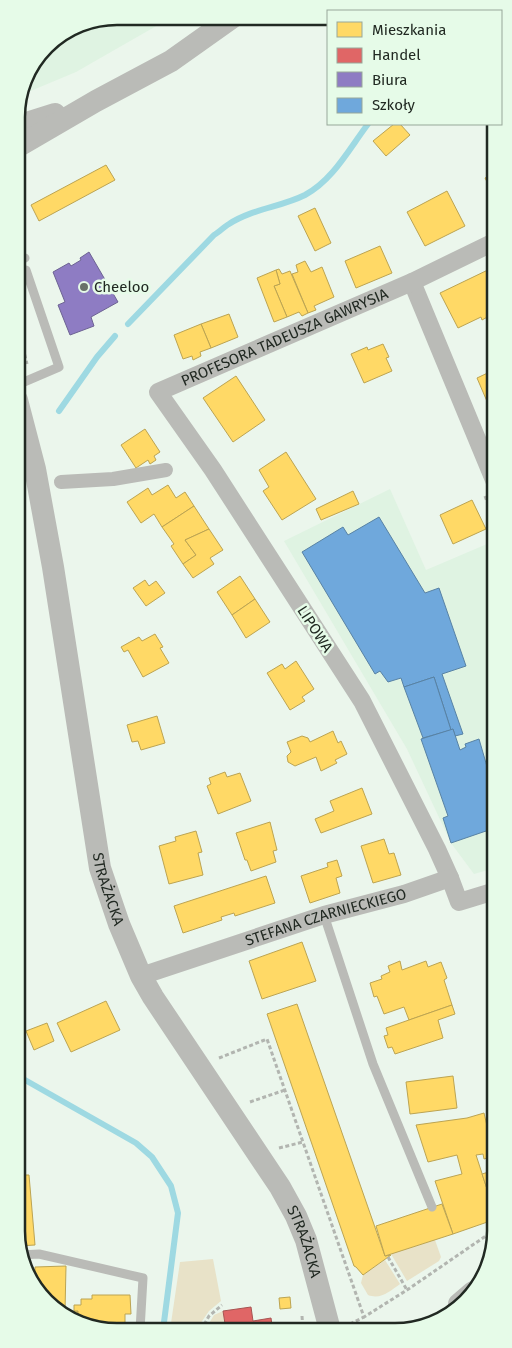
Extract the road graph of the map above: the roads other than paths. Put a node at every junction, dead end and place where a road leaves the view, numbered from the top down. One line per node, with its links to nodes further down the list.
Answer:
1 (222, 25): 2 (street)
2 (96, 101): 3 (street); 4 (street)
3 (25, 123)
4 (25, 142)
5 (487, 245): 7 (street, PROFESORA TADEUSZA GAWRYSIA)
6 (26, 270): 8 (lane)
7 (412, 282): 9 (street, PROFESORA TADEUSZA GAWRYSIA); 11 (street)
8 (25, 382)
9 (158, 392): 14 (street, LIPOWA)
10 (25, 431): 17 (street, STRAŻACKA)
11 (487, 463)
12 (166, 470): 13 (street)
13 (61, 482)
14 (450, 878): 15 (street); 16 (street, STEFANA CZARNIECKIEGO)
15 (487, 893)
16 (324, 915): 17 (street, STEFANA CZARNIECKIEGO); 18 (lane)
17 (142, 976): 21 (street, STRAŻACKA)
18 (432, 1207)
19 (28, 1255): 20 (lane)
20 (140, 1323)
21 (328, 1323)

